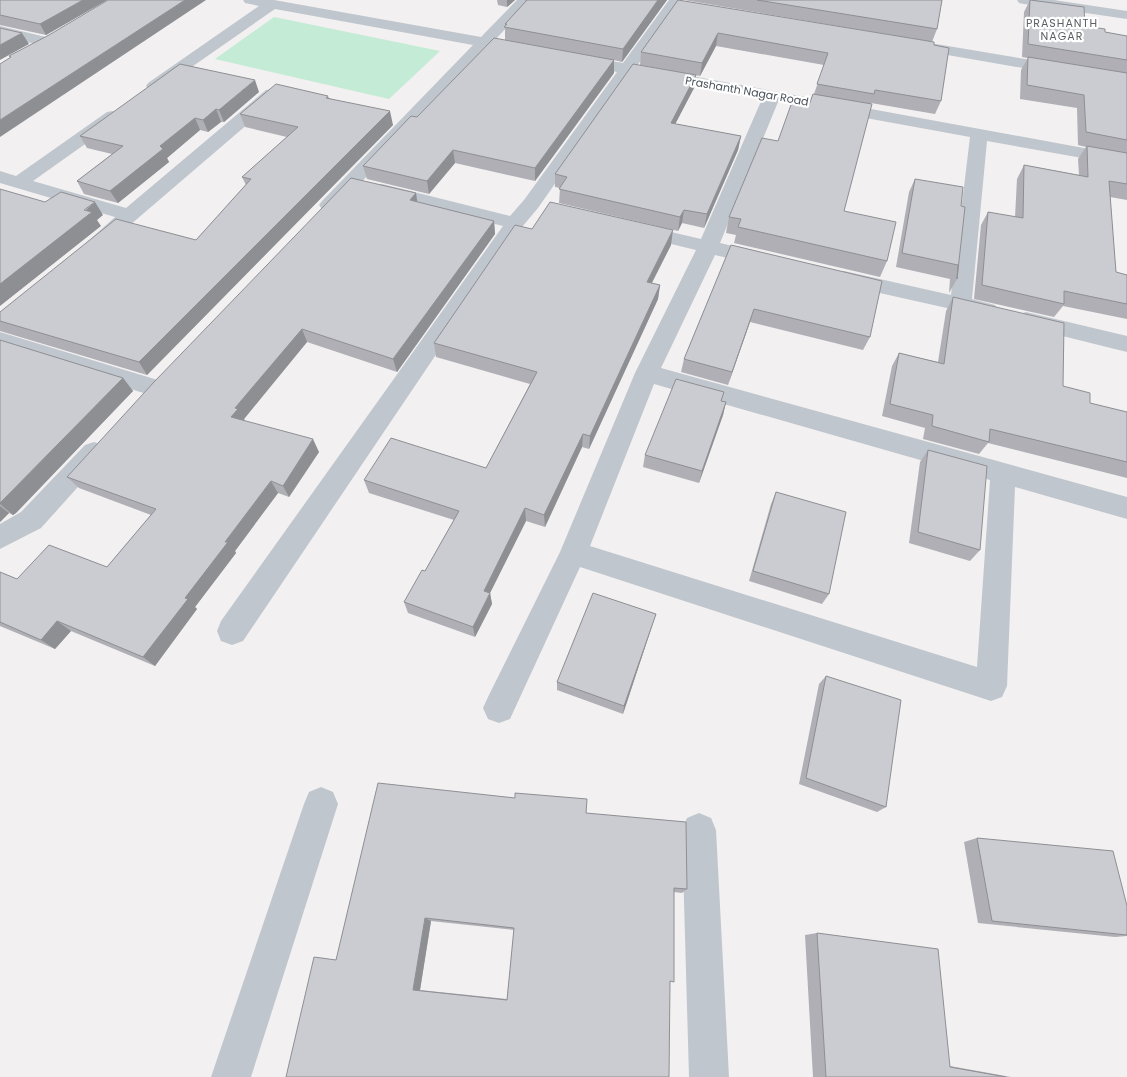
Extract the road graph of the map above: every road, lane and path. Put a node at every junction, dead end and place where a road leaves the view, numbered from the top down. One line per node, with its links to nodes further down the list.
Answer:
1 (250, 0): 4 (street)
2 (525, 0): 10 (street)
3 (1024, 0): 6 (street)
4 (272, 4): 10 (street); 15 (street)
5 (679, 5): 17 (street)
6 (1127, 15)
7 (0, 31): 9 (street)
8 (64, 32): 9 (street)
9 (48, 42): 12 (street)
10 (485, 42): 13 (street); 27 (street)
11 (894, 42): 18 (street)
12 (32, 51)
13 (541, 53)
14 (560, 57): 17 (street, Prashanth Nagar Road)
15 (183, 66): 16 (street); 20 (street)
16 (202, 70)
17 (625, 70): 21 (street, Prashanth Nagar Road); 30 (street)
18 (1127, 81)
19 (260, 83): 28 (street)
20 (144, 94)
21 (772, 96): 23 (street, Prashanth Nagar Road); 32 (street)
22 (128, 105): 26 (street)
23 (979, 134): 24 (street, Prashanth Nagar Road); 36 (street)
24 (1127, 161)
25 (0, 177): 26 (street)
26 (19, 182): 28 (street)
27 (351, 183): 29 (street); 30 (street)
28 (130, 215): 33 (street)
29 (317, 218)
30 (515, 223): 46 (street)
31 (615, 225): 32 (street)
32 (708, 247): 34 (street); 39 (street)
33 (84, 252)
34 (786, 265)
35 (825, 273): 36 (street)
36 (961, 304): 38 (street)
37 (0, 340): 40 (street)
38 (1127, 344)
39 (647, 373): 42 (street); 45 (street)
40 (154, 387)
41 (108, 436): 44 (street)
42 (1003, 473): 43 (street); 45 (street)
43 (1127, 508)
44 (1, 538)
45 (574, 553): 47 (street)
46 (232, 631)
47 (498, 708)
48 (321, 804): 50 (street)
49 (699, 830): 51 (street)
50 (231, 1077)
51 (709, 1077)

